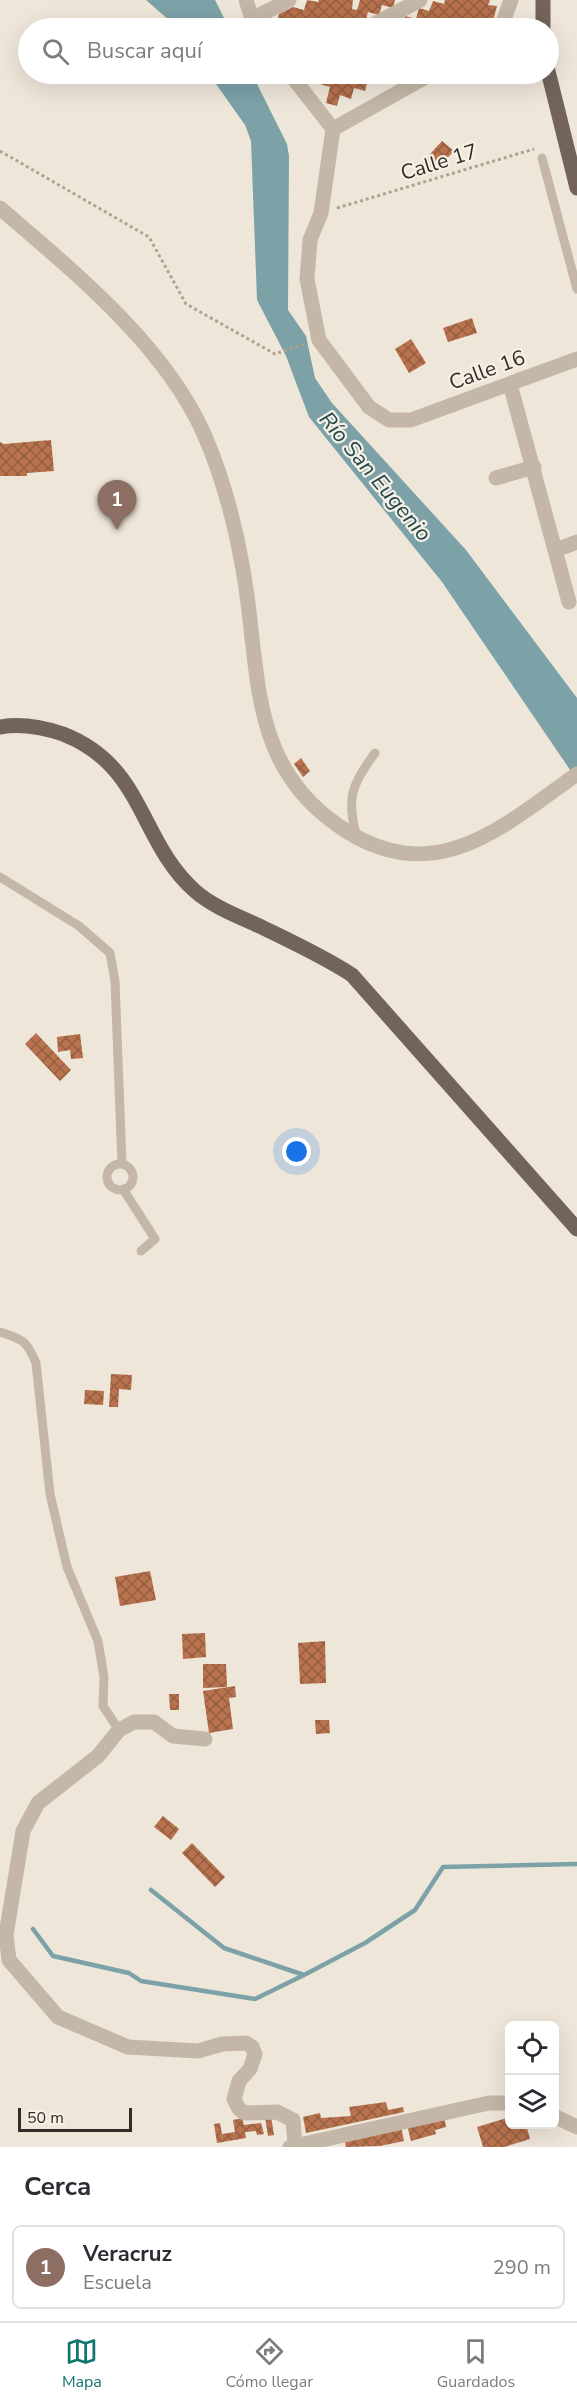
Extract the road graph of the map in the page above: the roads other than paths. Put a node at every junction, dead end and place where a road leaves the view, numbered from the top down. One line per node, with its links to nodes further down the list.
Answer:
1 (246, 0): 6 (street)
2 (289, 0): 7 (street)
3 (420, 0): 8 (street)
4 (511, 0): 9 (street)
5 (543, 0): 10 (main road)
6 (253, 18)
7 (264, 18)
8 (386, 18)
9 (505, 18)
10 (543, 18)
11 (298, 84): 15 (street)
12 (412, 84): 15 (street)
13 (552, 84): 16 (main road)
14 (577, 126): 16 (main road)
15 (333, 129): 22 (street, Calle 16)
16 (565, 140): 18 (main road)
17 (542, 158): 20 (lane)
18 (577, 188)
19 (0, 208): 31 (street)
20 (577, 289)
21 (577, 359): 22 (street, Calle 16)
22 (510, 384): 23 (street)
23 (534, 467): 24 (street); 26 (street)
24 (496, 478)
25 (577, 542): 26 (street)
26 (556, 550): 27 (street)
27 (569, 602)
28 (0, 727): 35 (main road)
29 (375, 753): 31 (lane)
30 (577, 774): 31 (street)
31 (357, 838)
32 (0, 877): 33 (lane)
33 (122, 1164): 34 (lane); 34 (lane)
34 (123, 1189): 36 (lane)
35 (577, 1229)
36 (141, 1251)
37 (0, 1332): 38 (lane)
38 (119, 1730): 39 (street); 43 (street)
39 (204, 1739)
40 (505, 2103): 43 (street)
41 (559, 2118): 42 (street)
42 (577, 2127)
43 (293, 2147)

